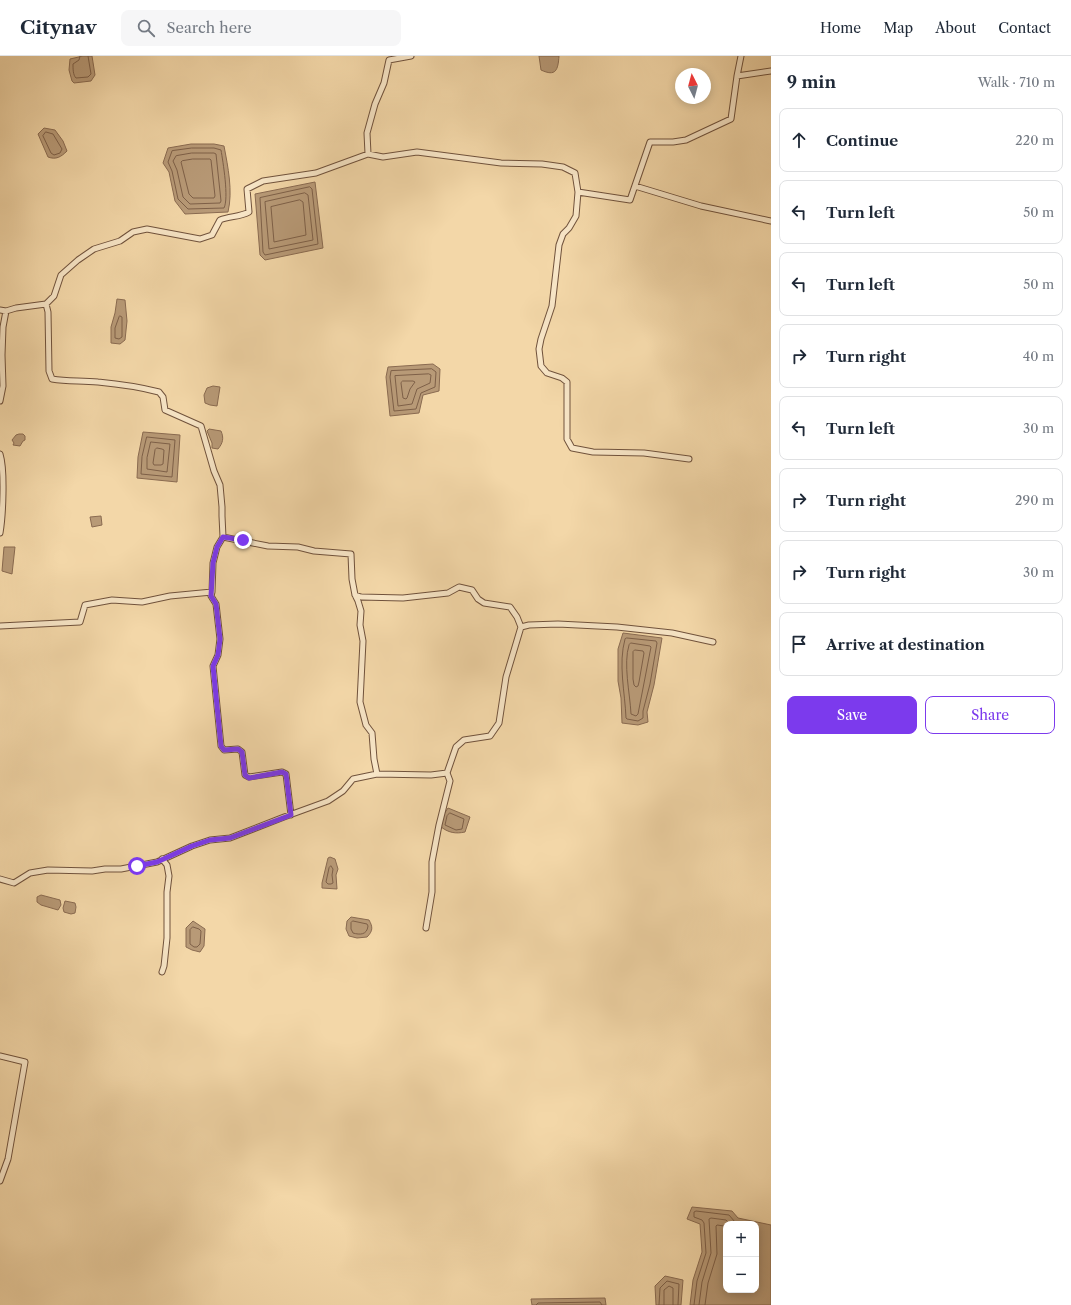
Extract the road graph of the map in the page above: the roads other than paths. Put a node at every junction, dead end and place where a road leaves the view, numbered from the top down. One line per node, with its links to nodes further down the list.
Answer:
1 (411, 56): 5 (street)
2 (741, 56): 4 (street)
3 (771, 71): 4 (street)
4 (737, 76): 6 (street)
5 (368, 154): 7 (street); 9 (street)
6 (635, 186): 7 (street); 8 (street)
7 (578, 192): 14 (street)
8 (771, 221)
9 (46, 304): 11 (street); 16 (street)
10 (0, 310): 11 (street)
11 (6, 311): 12 (street)
12 (0, 401)
13 (0, 454): 15 (street)
14 (689, 459)
15 (0, 533)
16 (223, 537): 17 (street); 18 (street)
17 (212, 592): 19 (street); 24 (street)
18 (355, 595): 20 (street); 23 (street)
19 (0, 626)
20 (520, 627): 21 (street); 22 (street)
21 (714, 642)
22 (446, 773): 23 (street); 27 (street)
23 (377, 774): 24 (street)
24 (291, 815): 25 (street)
25 (162, 859): 26 (street); 28 (street)
26 (0, 879)
27 (426, 928)
28 (162, 972)
29 (0, 1056): 30 (street)
30 (0, 1181)

